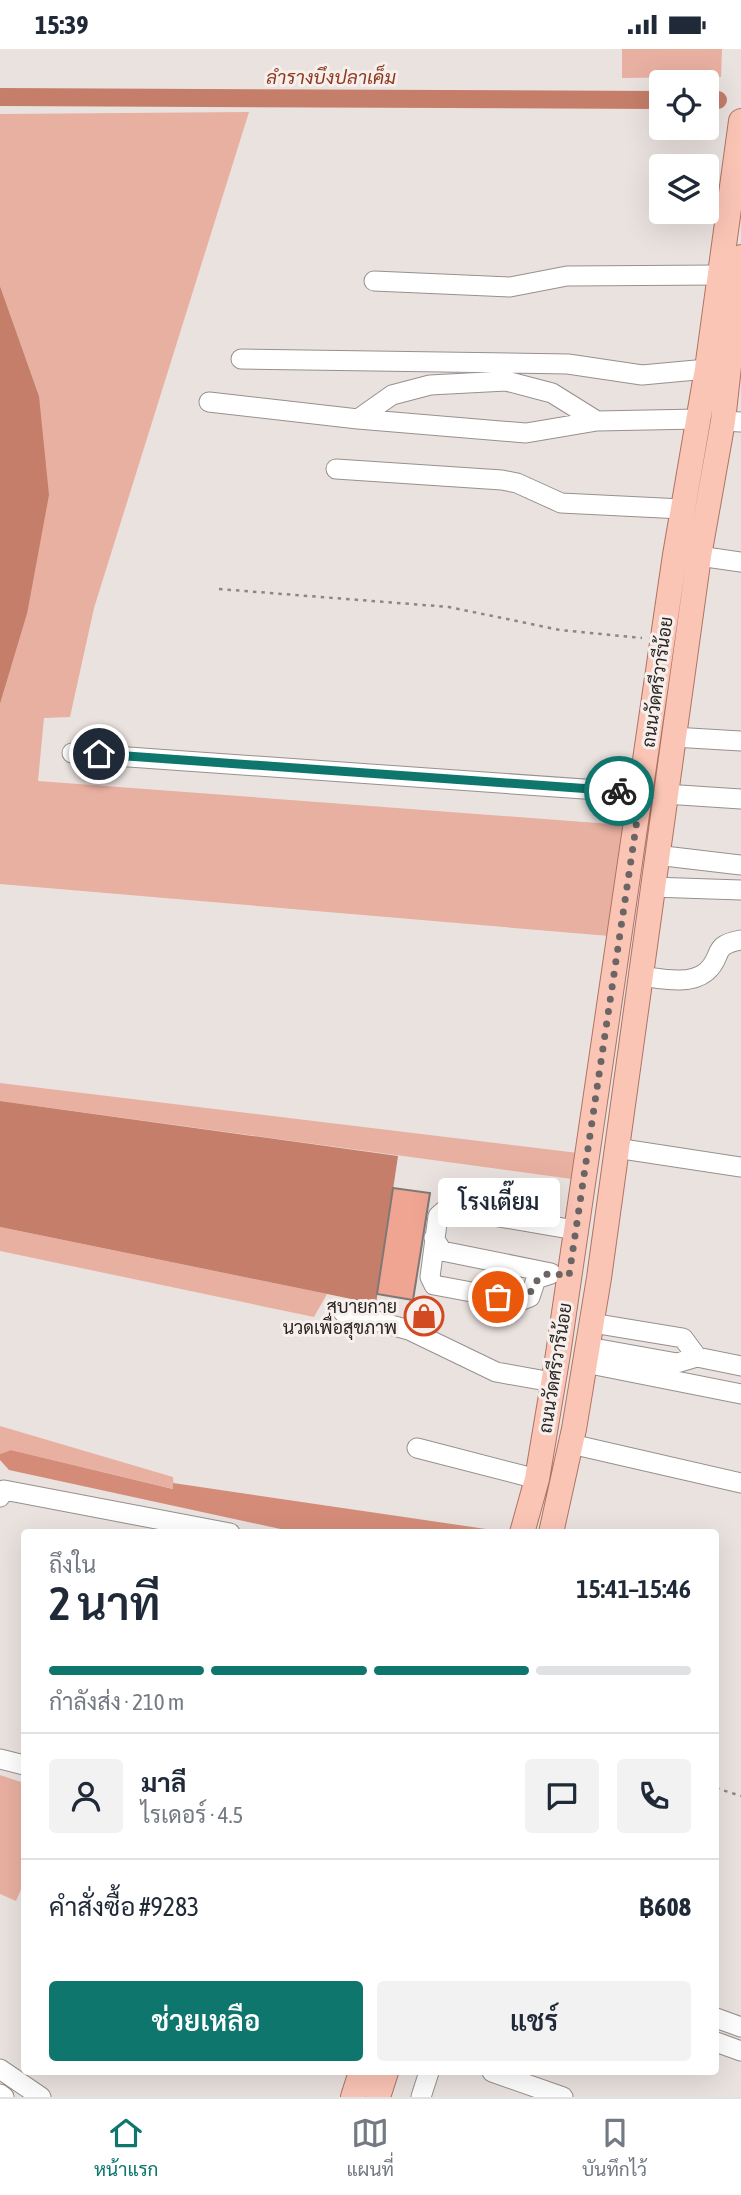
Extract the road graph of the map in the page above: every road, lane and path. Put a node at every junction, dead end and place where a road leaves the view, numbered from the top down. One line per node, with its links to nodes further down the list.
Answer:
1 (741, 121): 3 (main road, ถนนวัดศรีวารีน้อย)
2 (741, 257): 5 (main road, ถนนวัดศรีวารีน้อย)
3 (719, 275): 4 (street); 7 (main road, ถนนวัดศรีวารีน้อย)
4 (374, 281)
5 (738, 310): 7 (main road, ถนนวัดศรีวารีน้อย)
6 (241, 359): 7 (street)
7 (726, 372): 10 (main road, ถนนวัดศรีวารีน้อย); 12 (main road, ถนนวัดศรีวารีน้อย)
8 (209, 402): 9 (street)
9 (358, 419): 11 (street); 11 (street)
10 (698, 419): 11 (street); 14 (main road, ถนนวัดศรีวารีน้อย)
11 (597, 421)
12 (732, 422): 15 (main road, ถนนวัดศรีวารีน้อย)
13 (336, 469): 14 (street)
14 (682, 509): 18 (main road, ถนนวัดศรีวารีน้อย)
15 (699, 556): 16 (street); 19 (main road, ถนนวัดศรีวารีน้อย)
16 (741, 562)
17 (219, 589): 18 (path)
18 (663, 640): 22 (main road, ถนนวัดศรีวารีน้อย)
19 (673, 737): 20 (street); 22 (main road, ถนนวัดศรีวารีน้อย)
20 (741, 741)
21 (72, 753): 22 (street)
22 (653, 794): 23 (street); 24 (main road, ถนนวัดศรีวารีน้อย); 32 (main road, ถนนวัดศรีวารีน้อย)
23 (741, 799)
24 (656, 855): 25 (street); 26 (main road, ถนนวัดศรีวารีน้อย)
25 (741, 865)
26 (651, 887): 27 (street); 29 (main road, ถนนวัดศรีวารีน้อย)
27 (741, 890)
28 (741, 940): 29 (street)
29 (639, 976): 30 (main road, ถนนวัดศรีวารีน้อย)
30 (616, 1148): 31 (street); 38 (main road, ถนนวัดศรีวารีน้อย)
31 (741, 1167)
32 (575, 1230): 33 (street); 34 (main road, ถนนวัดศรีวารีน้อย)
33 (434, 1238): 34 (street); 34 (street)
34 (560, 1275): 36 (main road, ถนนวัดศรีวารีน้อย)
35 (343, 1312): 40 (street)
36 (563, 1318): 37 (main road, ถนนวัดศรีวารีน้อย); 38 (main road)
37 (559, 1343): 38 (main road); 40 (main road, ถนนวัดศรีวารีน้อย)
38 (588, 1344): 39 (street); 41 (street); 42 (main road, ถนนวัดศรีวารีน้อย)
39 (741, 1366)
40 (552, 1382): 44 (main road, ถนนวัดศรีวารีน้อย)
41 (741, 1394)
42 (571, 1444): 45 (street); 49 (main road, ถนนวัดศรีวารีน้อย)
43 (418, 1448): 44 (street)
44 (537, 1479): 48 (main road, ถนนวัดศรีวารีน้อย)
45 (741, 1483)
46 (0, 1497): 47 (street)
47 (209, 1529)
48 (523, 1529)
49 (552, 1529)
50 (0, 1759): 51 (street)
51 (21, 1764)
52 (719, 1789): 53 (path)
53 (741, 1796)
54 (719, 2019): 55 (street)
55 (741, 2027)
56 (719, 2043): 57 (street)
57 (741, 2050)
58 (0, 2069): 63 (street)
59 (360, 2075): 64 (main road)
60 (385, 2075): 65 (main road)
61 (428, 2075): 66 (street)
62 (501, 2075): 67 (street)
63 (41, 2097)
64 (353, 2097)
65 (378, 2097)
66 (421, 2097)
67 (563, 2097)

